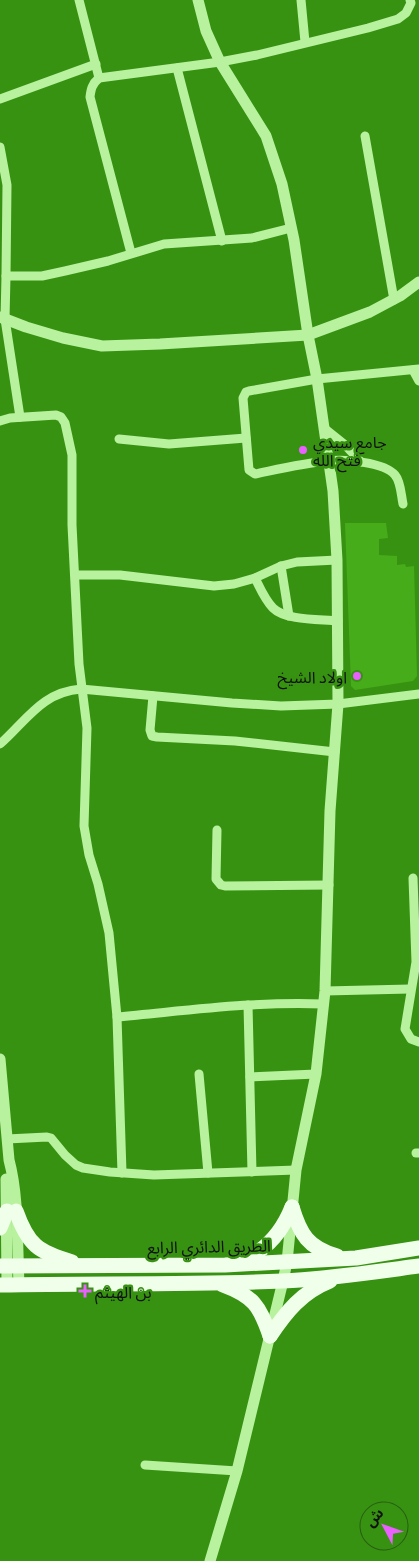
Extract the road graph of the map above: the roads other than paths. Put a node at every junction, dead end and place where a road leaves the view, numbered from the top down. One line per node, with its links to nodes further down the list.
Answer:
1 (79, 0): 7 (street)
2 (198, 0): 6 (street)
3 (301, 0): 5 (street)
4 (410, 0): 5 (street)
5 (305, 42): 6 (street)
6 (220, 62): 8 (street); 13 (street)
7 (96, 64): 9 (street); 10 (street)
8 (177, 68): 9 (street); 14 (street)
9 (99, 78): 15 (street)
10 (0, 99)
11 (365, 136): 18 (street)
12 (0, 147): 16 (street)
13 (291, 228): 14 (street); 20 (street)
14 (222, 241): 15 (street)
15 (131, 253): 16 (street)
16 (6, 276): 19 (street)
17 (419, 282): 18 (street)
18 (394, 300): 20 (street)
19 (2, 318): 20 (street); 24 (street)
20 (308, 335): 22 (street)
21 (416, 369): 22 (street); 23 (street)
22 (317, 379): 26 (street); 27 (street)
23 (419, 381)
24 (20, 417): 25 (street); 34 (street)
25 (0, 421)
26 (324, 428): 29 (street); 30 (street)
27 (246, 438): 28 (street); 29 (street)
28 (119, 439)
29 (329, 460): 30 (street); 32 (street)
30 (361, 462): 31 (street)
31 (403, 504)
32 (337, 560): 33 (street); 37 (street)
33 (281, 566): 35 (street); 36 (street)
34 (75, 575): 35 (street); 38 (street)
35 (255, 578): 36 (street)
36 (289, 616): 37 (street)
37 (338, 621): 41 (street)
38 (81, 689): 40 (street); 42 (street); 51 (street)
39 (419, 694): 41 (street)
40 (153, 696): 41 (street); 43 (street)
41 (338, 704): 43 (street)
42 (0, 744)
43 (334, 752): 46 (street)
44 (217, 830): 46 (street)
45 (413, 878): 47 (street)
46 (329, 884): 48 (street)
47 (410, 989): 48 (street); 52 (street)
48 (325, 991): 49 (street)
49 (324, 1004): 50 (street); 55 (street)
50 (248, 1005): 51 (street); 56 (street)
51 (117, 1017): 60 (street)
52 (419, 1042)
53 (0, 1059): 57 (street)
54 (199, 1074): 61 (street)
55 (316, 1074): 56 (street); 58 (street)
56 (250, 1077): 59 (street)
57 (7, 1139): 60 (street); 63 (street)
58 (296, 1170): 59 (street); 62 (street)
59 (252, 1172): 61 (street)
60 (122, 1173): 61 (street)
61 (208, 1173)
62 (292, 1207): 66 (main road); 67 (street); 68 (main road)
63 (11, 1211): 64 (main road); 69 (street); 70 (main road)
64 (0, 1228)
65 (419, 1248): 66 (main road, الطريق الدائري الرابع)
66 (356, 1258): 67 (main road, الطريق الدائري الرابع)
67 (287, 1262): 68 (main road, الطريق الدائري الرابع); 73 (street)
68 (225, 1265): 70 (main road, الطريق الدائري الرابع)
69 (8, 1266): 70 (main road, الطريق الدائري الرابع); 75 (street)
70 (101, 1266)
71 (419, 1266): 72 (main road)
72 (340, 1277): 73 (main road); 76 (main road)
73 (283, 1281): 74 (main road); 76 (street)
74 (217, 1282): 75 (main road); 76 (main road)
75 (9, 1284)
76 (270, 1336): 78 (street)
77 (145, 1465): 78 (street)
78 (238, 1471): 79 (street)
79 (210, 1561)

